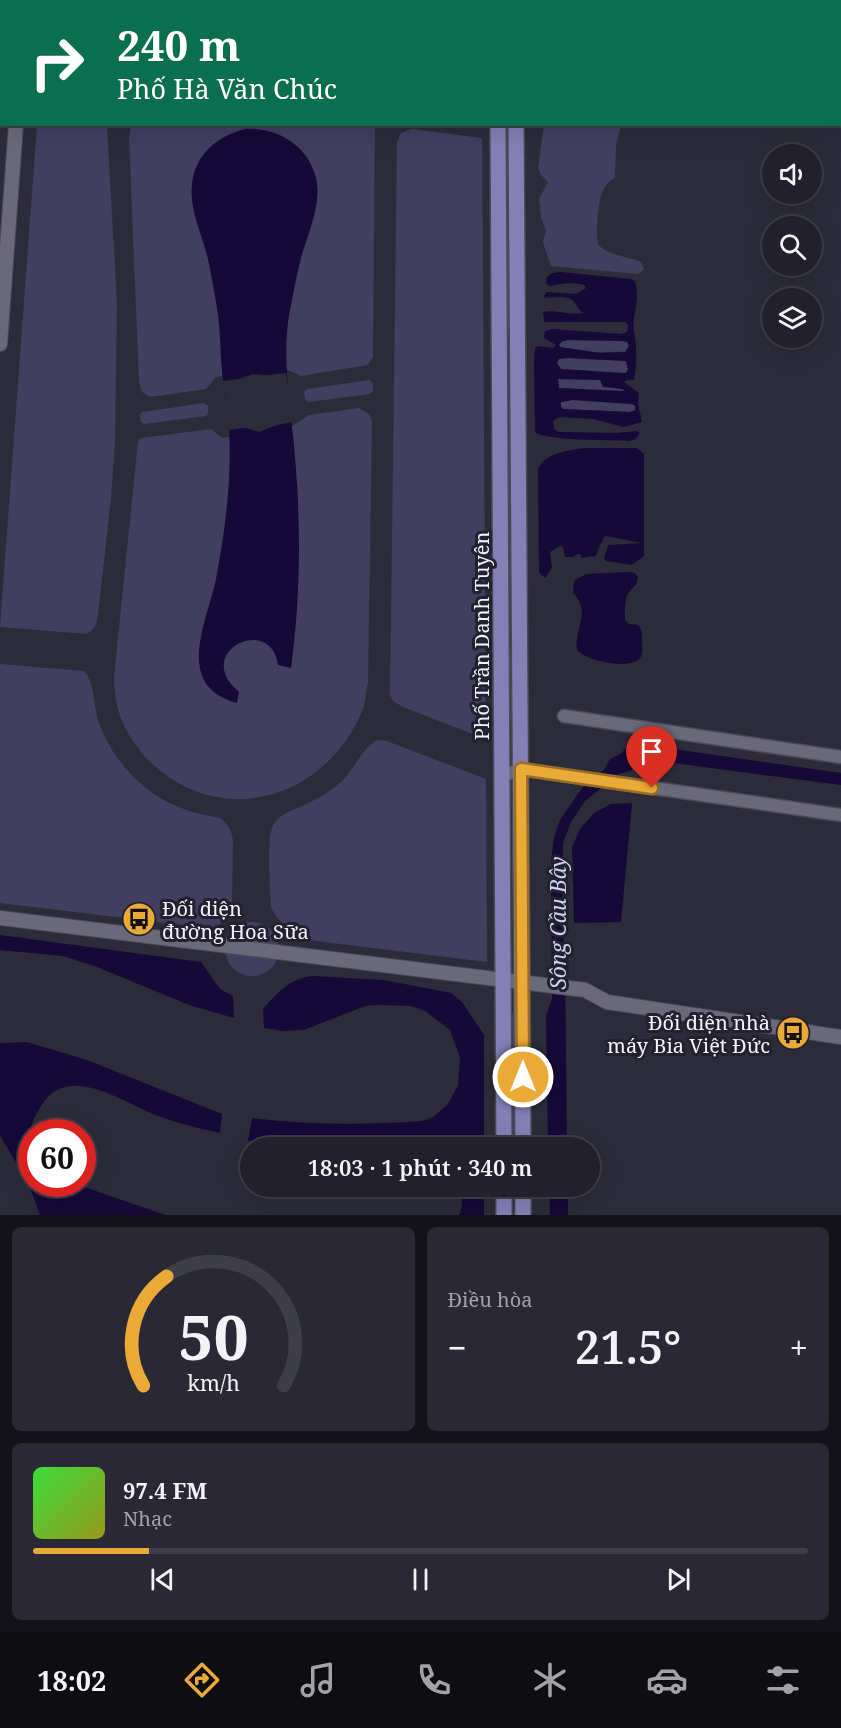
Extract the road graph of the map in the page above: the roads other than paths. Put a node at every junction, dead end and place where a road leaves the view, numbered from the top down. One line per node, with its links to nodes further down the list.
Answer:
1 (16, 126): 4 (main road)
2 (498, 126): 5 (main road, Phố Trần Danh Tuyên)
3 (516, 126): 6 (main road, Phố Trần Danh Tuyên)
4 (0, 344)
5 (501, 385): 6 (main road); 8 (main road, Phố Trần Danh Tuyên)
6 (518, 385): 10 (main road, Phố Trần Danh Tuyên)
7 (564, 716): 9 (street)
8 (502, 753): 10 (street); 11 (main road, Phố Trần Danh Tuyên)
9 (841, 757)
10 (521, 769): 11 (street); 12 (street); 15 (main road, Phố Trần Danh Tuyên)
11 (502, 776): 14 (main road, Phố Trần Danh Tuyên)
12 (841, 815)
13 (0, 918): 14 (main road)
14 (505, 980): 15 (main road); 17 (main road, Phố Trần Danh Tuyên)
15 (523, 982): 16 (main road); 18 (main road, Phố Trần Danh Tuyên)
16 (841, 1037)
17 (504, 1137)
18 (523, 1137)
19 (504, 1197): 21 (main road)
20 (523, 1197): 22 (main road)
21 (504, 1215)
22 (523, 1215)

